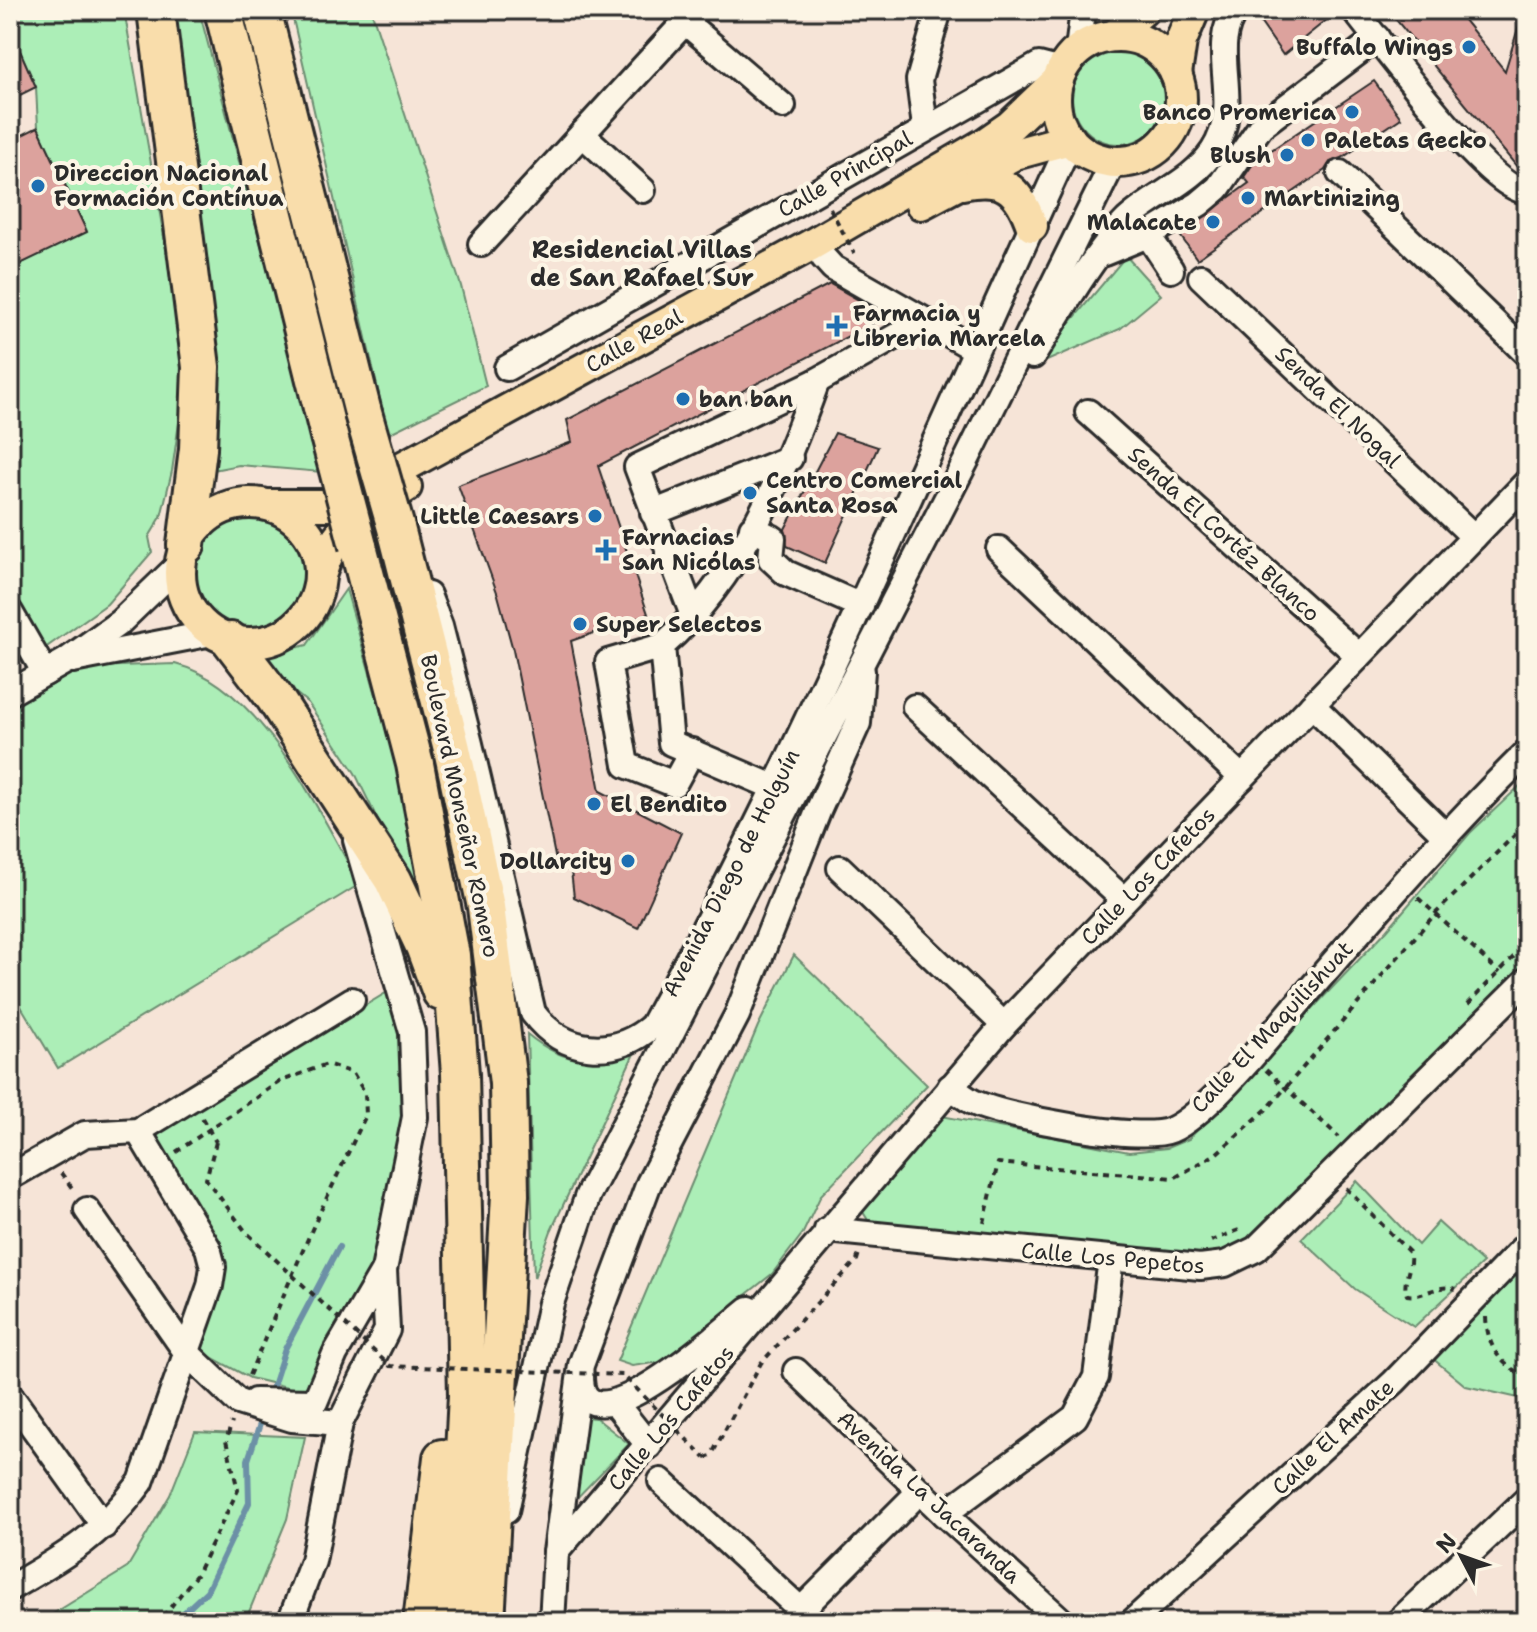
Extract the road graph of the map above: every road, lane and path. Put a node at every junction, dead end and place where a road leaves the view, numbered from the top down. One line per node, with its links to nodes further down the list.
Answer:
1 (156, 10): 48 (highway)
2 (223, 10): 78 (highway, Boulevard Monseñor Romero, bridge)
3 (262, 10): 44 (highway, Boulevard Monseñor Romero, bridge)
4 (939, 10): 16 (street)
5 (1079, 10): 13 (street)
6 (1143, 10): 11 (main road)
7 (1194, 10): 14 (main road)
8 (1236, 10): 29 (street)
9 (1354, 10): 12 (street)
10 (691, 16): 15 (street); 17 (street)
11 (1114, 36): 13 (main road); 14 (main road)
12 (1377, 38): 23 (street); 26 (street)
13 (1066, 67): 16 (street, Calle Principal); 18 (main road); 42 (main road, Calle Real)
14 (1176, 74): 19 (main road)
15 (783, 106)
16 (925, 127): 36 (street, Calle Principal)
17 (582, 134): 22 (street); 27 (street)
18 (1070, 140): 19 (main road); 21 (main road, Calle Real); 25 (street, Avenida Diego de Holguín)
19 (1114, 161): 40 (street, Avenida Diego de Holguín)
20 (1340, 173): 35 (street)
21 (956, 185): 25 (main road); 30 (main road, Calle Real)
22 (643, 190)
23 (1527, 191)
24 (830, 208): 28 (path, bridge)
25 (1032, 226): 34 (street, Avenida Diego de Holguín)
26 (1148, 235): 29 (street); 31 (street)
27 (481, 244)
28 (854, 253)
29 (1101, 255): 40 (street)
30 (823, 257): 33 (street); 50 (main road, Calle Real)
31 (1171, 270)
32 (1201, 277): 46 (street, Senda El Nogal)
33 (923, 321): 34 (street); 37 (street)
34 (975, 349): 51 (street, Avenida Diego de Holguín)
35 (1527, 354)
36 (507, 368)
37 (817, 381): 39 (street); 43 (street)
38 (1088, 412): 56 (street, Senda El Cortéz Blanco)
39 (790, 458): 43 (street); 45 (street)
40 (967, 459): 57 (street, Avenida Diego de Holguín)
41 (1527, 482): 46 (street, Calle Los Cafetos)
42 (271, 505): 48 (main road); 50 (main road)
43 (653, 513): 49 (street)
44 (397, 532): 65 (street, Avenida Diego de Holguín); 118 (highway, Boulevard Monseñor Romero)
45 (748, 537): 49 (street); 51 (street); 53 (street)
46 (1474, 537): 56 (street, Calle Los Cafetos)
47 (999, 549): 64 (street)
48 (183, 554): 54 (main road); 58 (street)
49 (668, 555): 53 (street)
50 (321, 573): 54 (main road)
51 (861, 606): 65 (street, Avenida Diego de Holguín)
52 (10, 612): 58 (street)
53 (694, 618): 55 (street)
54 (222, 637): 58 (street); 66 (highway)
55 (662, 646): 62 (street); 62 (street)
56 (1359, 656): 60 (street, Calle Los Cafetos)
57 (862, 660): 103 (street); 118 (street, Avenida Diego de Holguín)
58 (56, 667): 59 (street)
59 (11, 689)
60 (1312, 705): 64 (street, Calle Los Cafetos); 67 (street)
61 (915, 707): 70 (street)
62 (692, 751): 65 (street)
63 (1527, 752): 67 (street, Calle El Maquilishuat)
64 (1242, 778): 70 (street, Calle Los Cafetos)
65 (776, 788)
66 (348, 811): 78 (highway); 99 (street)
67 (1444, 834): 69 (street, Calle El Maquilishuat)
68 (840, 868): 76 (street)
69 (1402, 883): 72 (path); 77 (street, Calle El Maquilishuat)
70 (1124, 900): 76 (street, Calle Los Cafetos)
71 (1527, 943): 72 (path)
72 (1499, 972): 73 (path); 75 (path)
73 (1522, 985): 83 (street, Calle Los Pepetos)
74 (352, 1000): 80 (street)
75 (1467, 1005)
76 (1004, 1025): 79 (street, Calle Los Cafetos)
77 (1251, 1057): 79 (street, Calle El Maquilishuat); 83 (path)
78 (460, 1074): 93 (highway, Boulevard Monseñor Romero)
79 (950, 1087): 94 (street, Calle Los Cafetos)
80 (191, 1098): 81 (street); 82 (path)
81 (138, 1131): 85 (street); 86 (street)
82 (210, 1131): 86 (path); 98 (path, bridge); 107 (path)
83 (1347, 1144): 84 (path); 88 (street, Calle Los Pepetos)
84 (1328, 1147)
85 (49, 1155): 87 (street); 89 (path)
86 (158, 1164): 102 (street)
87 (12, 1171)
88 (1333, 1175): 97 (street, Calle Los Pepetos); 101 (path)
89 (87, 1210): 102 (street)
90 (1255, 1222): 96 (path)
91 (983, 1226): 92 (path)
92 (999, 1227)
93 (464, 1229): 122 (highway); 123 (highway)
94 (827, 1230): 97 (street, Calle Los Pepetos); 100 (street, Calle Los Cafetos)
95 (1527, 1244): 101 (street, Calle El Amate)
96 (1198, 1246)
97 (1111, 1259): 114 (street)
98 (857, 1260)
99 (384, 1270): 107 (street); 109 (street)
100 (783, 1283): 108 (street, Calle Los Cafetos); 110 (street, Calle Los Cafetos)
101 (1476, 1296): 105 (path); 126 (street, Calle El Amate)
102 (186, 1352): 107 (street); 115 (street)
103 (581, 1365): 108 (street); 116 (street)
104 (796, 1371): 112 (street, Avenida La Jacaranda)
105 (1527, 1376)
106 (10, 1395): 115 (street)
107 (238, 1402): 109 (street); 120 (path)
108 (615, 1403): 110 (street)
109 (340, 1423): 121 (street)
110 (649, 1446): 116 (street, Calle Los Cafetos)
111 (661, 1481): 119 (street)
112 (920, 1491): 114 (street, Avenida La Jacaranda); 119 (street)
113 (1527, 1499): 127 (street)
114 (944, 1514): 125 (street, Avenida La Jacaranda)
115 (104, 1526): 117 (street)
116 (556, 1552): 124 (street)
117 (10, 1588)
118 (487, 1609)
119 (795, 1616)
120 (152, 1622)
121 (290, 1622)
122 (422, 1622)
123 (455, 1622)
124 (552, 1622)
125 (1063, 1622)
126 (1132, 1622)
127 (1398, 1622)

